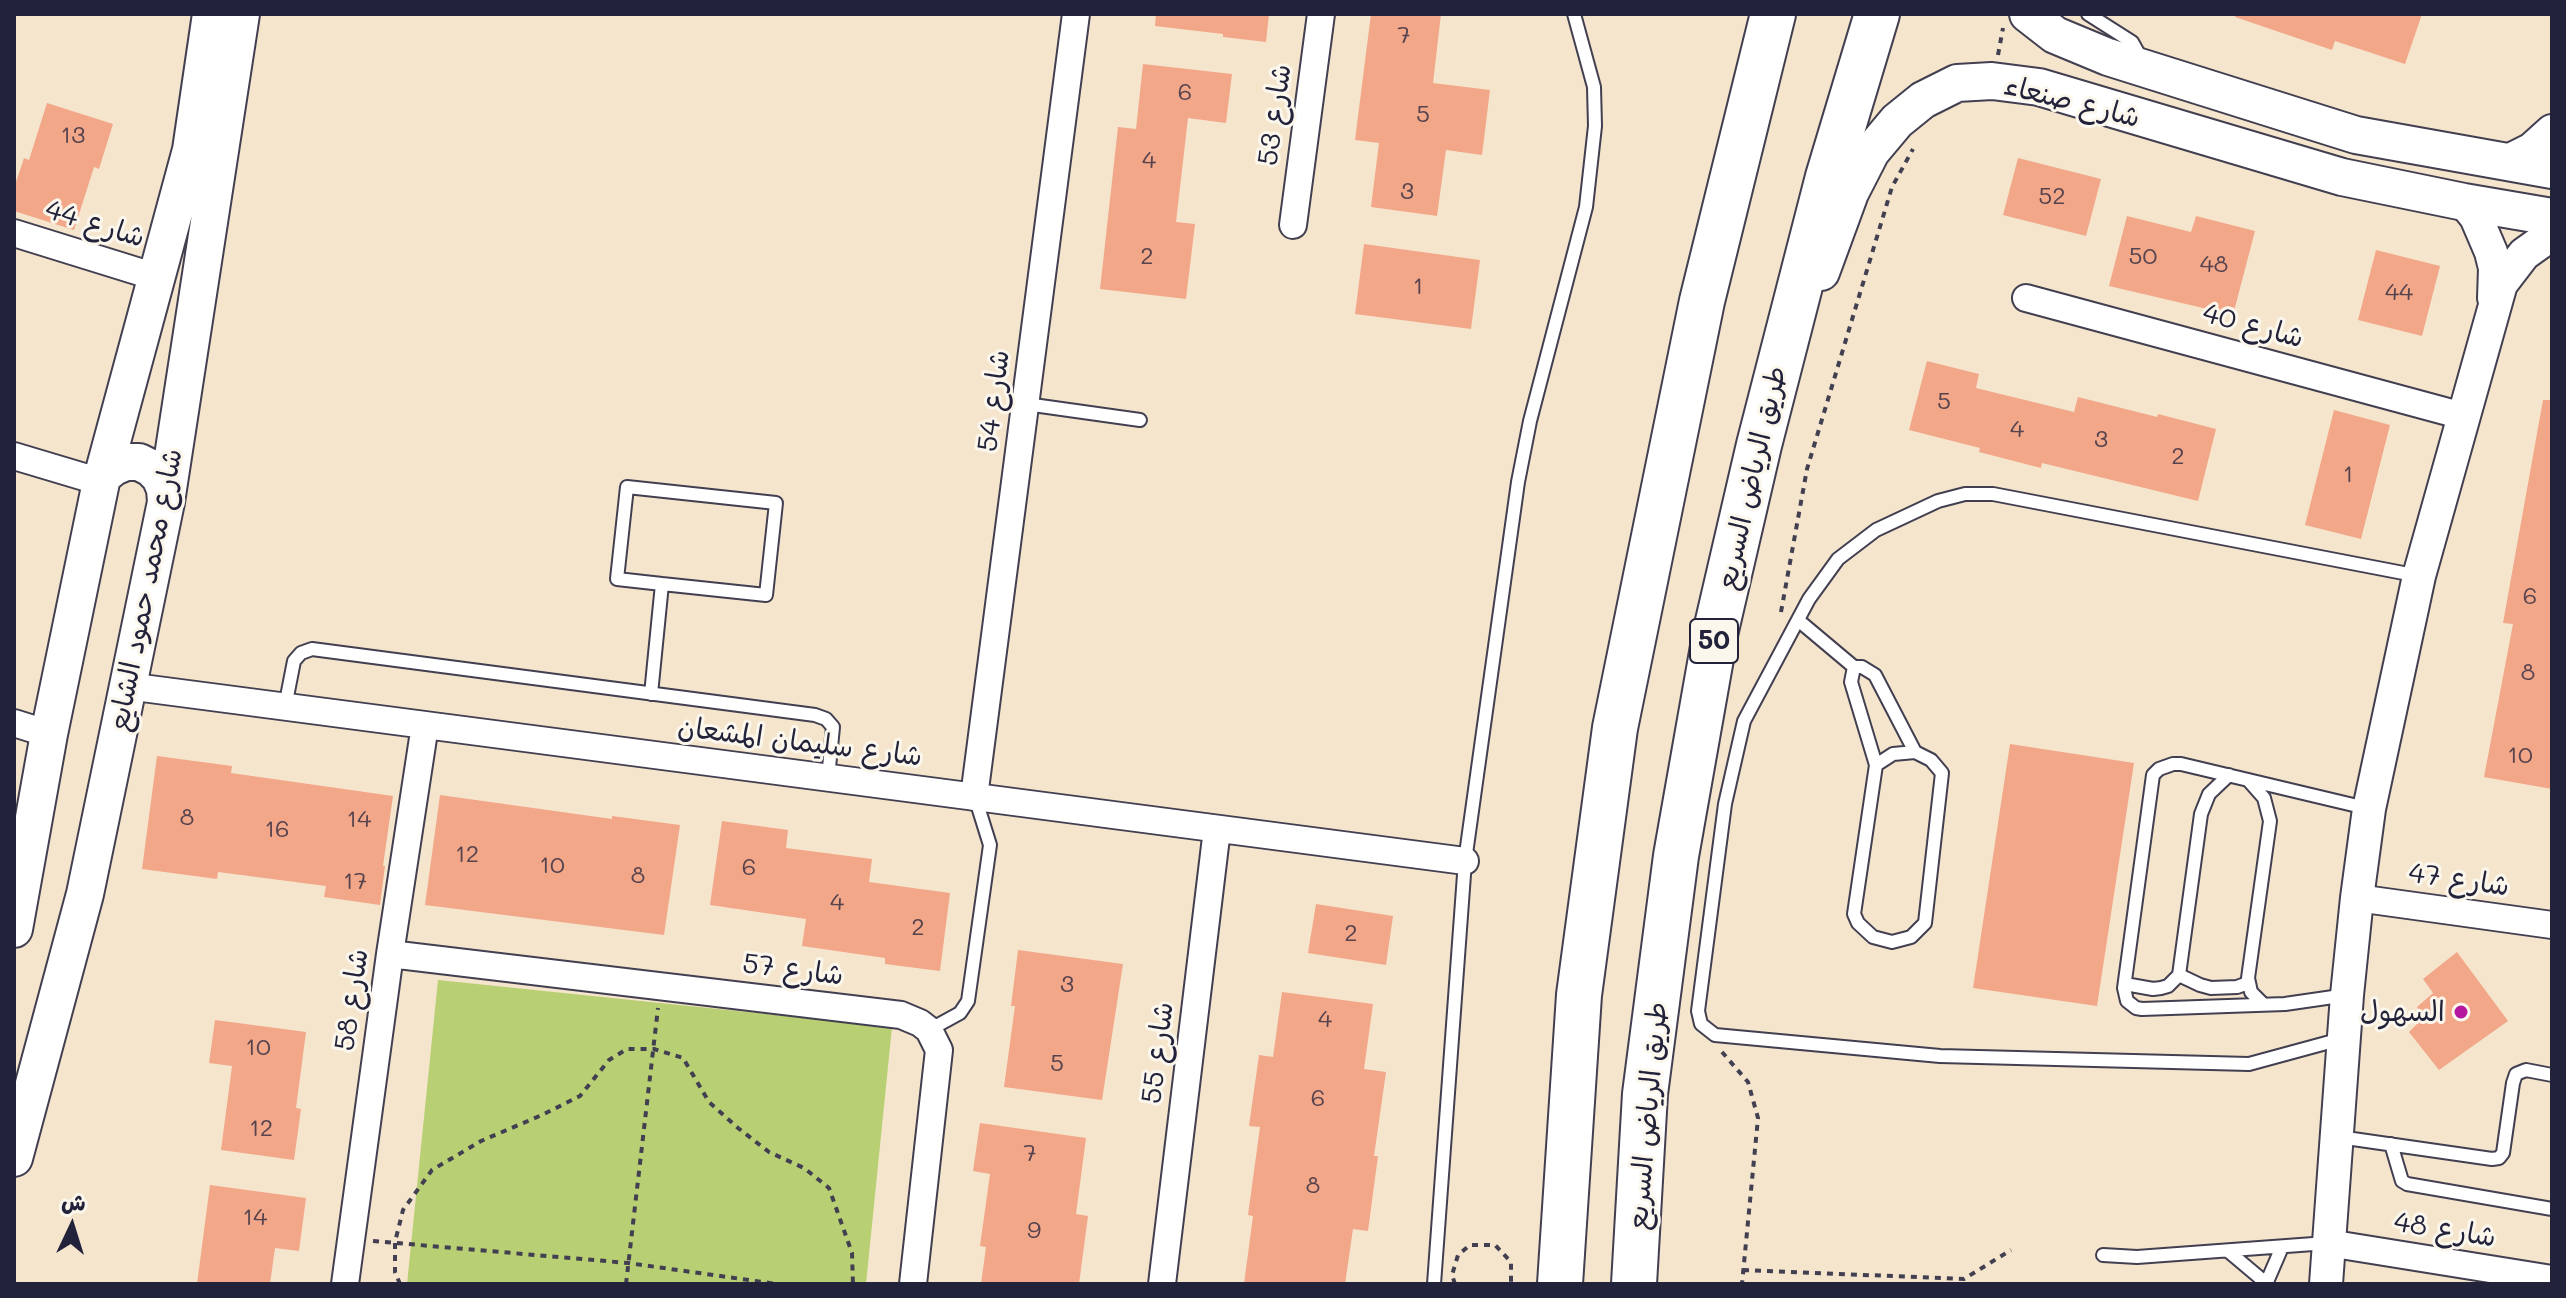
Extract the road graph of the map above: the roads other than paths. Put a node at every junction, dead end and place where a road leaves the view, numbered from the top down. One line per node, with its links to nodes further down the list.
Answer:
1 (211, 14): 20 (main road)
2 (241, 14): 29 (main road, شارع محمد حمود الشايع)
3 (1076, 14): 23 (street, شارع 54)
4 (1321, 14): 17 (street, شارع 53)
5 (1574, 14): 48 (lane)
6 (1773, 14): 77 (highway)
7 (1877, 14): 26 (highway, طريق الرياض السريع / 50)
8 (2088, 14): 10 (lane)
9 (2016, 21): 10 (main road, شارع صنعاء)
10 (2148, 71): 11 (main road); 13 (main road, شارع صنعاء)
11 (2142, 119): 15 (main road, شارع صنعاء); 26 (main road, شارع صنعاء)
12 (2552, 131): 13 (street)
13 (2506, 162): 14 (main road, شارع صنعاء)
14 (2552, 170)
15 (2464, 202): 16 (main road, شارع صنعاء); 22 (street)
16 (2552, 217)
17 (1293, 225)
18 (14, 233): 20 (street, شارع 44)
19 (2552, 234): 22 (street)
20 (156, 277): 28 (main road)
21 (2026, 298): 24 (street, شارع 40)
22 (2494, 302): 24 (street)
23 (1026, 404): 25 (lane); 45 (street, شارع 54)
24 (2463, 416): 30 (street)
25 (1140, 420)
26 (1759, 445): 78 (highway, طريق الرياض السريع / 50)
27 (14, 456): 28 (street)
28 (102, 479): 29 (main road); 39 (main road)
29 (166, 502): 34 (main road, شارع محمد حمود الشايع)
30 (2419, 576): 32 (lane); 46 (street)
31 (662, 584): 31 (lane); 35 (lane)
32 (1798, 620): 33 (lane); 61 (lane)
33 (1854, 667): 40 (lane); 41 (lane)
34 (127, 686): 36 (street, شارع سليمان المشعان); 50 (main road, شارع محمد حمود الشايع)
35 (651, 694): 36 (lane); 43 (lane)
36 (285, 707): 38 (street, شارع سليمان المشعان)
37 (14, 723): 39 (street)
38 (425, 725): 43 (street, شارع سليمان المشعان); 54 (street, شارع 58)
39 (49, 734): 49 (main road)
40 (1915, 752): 41 (lane); 41 (lane)
41 (1876, 765)
42 (2229, 775): 44 (lane); 55 (lane); 57 (lane)
43 (828, 778): 45 (street, شارع سليمان المشعان)
44 (2248, 779): 46 (lane); 56 (lane)
45 (974, 797): 47 (street, شارع سليمان المشعان); 60 (lane)
46 (2369, 809): 51 (street)
47 (1217, 829): 48 (street, شارع سليمان المشعان); 75 (street, شارع 55)
48 (1465, 861): 76 (lane)
49 (23, 883): 50 (main road); 53 (main road)
50 (85, 894): 65 (main road, شارع محمد حمود الشايع)
51 (2357, 898): 52 (street, شارع 47); 58 (street)
52 (2552, 925)
53 (14, 929)
54 (390, 954): 60 (street, شارع 57); 73 (street, شارع 58)
55 (2179, 975): 56 (lane); 57 (lane)
56 (2248, 983): 59 (lane)
57 (2125, 984): 59 (lane)
58 (2347, 995): 59 (lane); 61 (street)
59 (2263, 1004)
60 (929, 1030): 74 (street)
61 (2344, 1039): 63 (street)
62 (2552, 1075): 64 (lane)
63 (2336, 1137): 64 (lane); 67 (street)
64 (2391, 1144): 66 (lane)
65 (14, 1158)
66 (2552, 1209)
67 (2328, 1243): 68 (lane); 71 (street, شارع 48); 79 (street)
68 (2282, 1247): 69 (lane); 72 (lane)
69 (2228, 1251): 70 (lane); 72 (lane)
70 (2103, 1255)
71 (2551, 1275)
72 (2266, 1283)
73 (345, 1284)
74 (913, 1284)
75 (1162, 1284)
76 (1434, 1284)
77 (1560, 1284)
78 (1634, 1284)
79 (2326, 1284)

